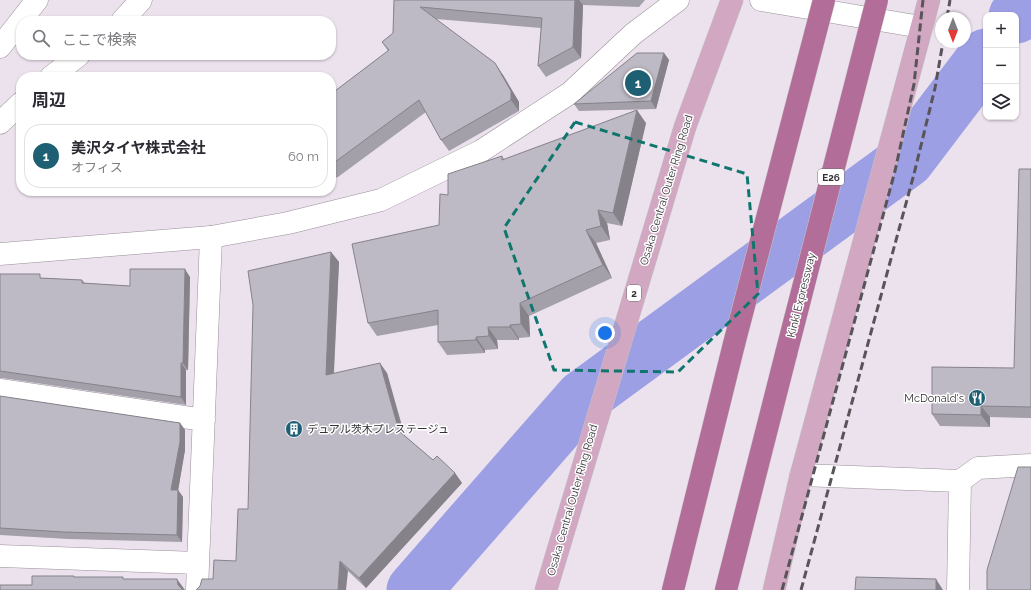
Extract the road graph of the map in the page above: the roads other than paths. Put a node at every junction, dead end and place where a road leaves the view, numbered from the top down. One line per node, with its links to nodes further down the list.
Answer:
1 (37, 0): 9 (street)
2 (141, 0): 10 (street)
3 (678, 0): 18 (street)
4 (732, 0): 28 (main road, Osaka Central Outer Ring Road / 2)
5 (761, 0): 12 (street)
6 (824, 0): 29 (highway, bridge)
7 (877, 0): 30 (highway, Kinki Expressway / E26, bridge)
8 (929, 0): 12 (main road)
9 (24, 16)
10 (127, 16)
11 (16, 27): 13 (street)
12 (921, 27): 23 (main road)
13 (0, 47)
14 (73, 60): 15 (street)
15 (58, 72)
16 (16, 108): 17 (street)
17 (0, 123)
18 (211, 238): 19 (street); 21 (street)
19 (0, 254)
20 (0, 390): 21 (street)
21 (204, 420): 26 (street)
22 (1031, 465): 24 (street)
23 (801, 475): 24 (street); 31 (main road)
24 (960, 481): 32 (street)
25 (0, 556): 26 (street)
26 (198, 563): 27 (street)
27 (197, 590)
28 (546, 590)
29 (673, 590)
30 (726, 590)
31 (774, 590)
32 (958, 590)

